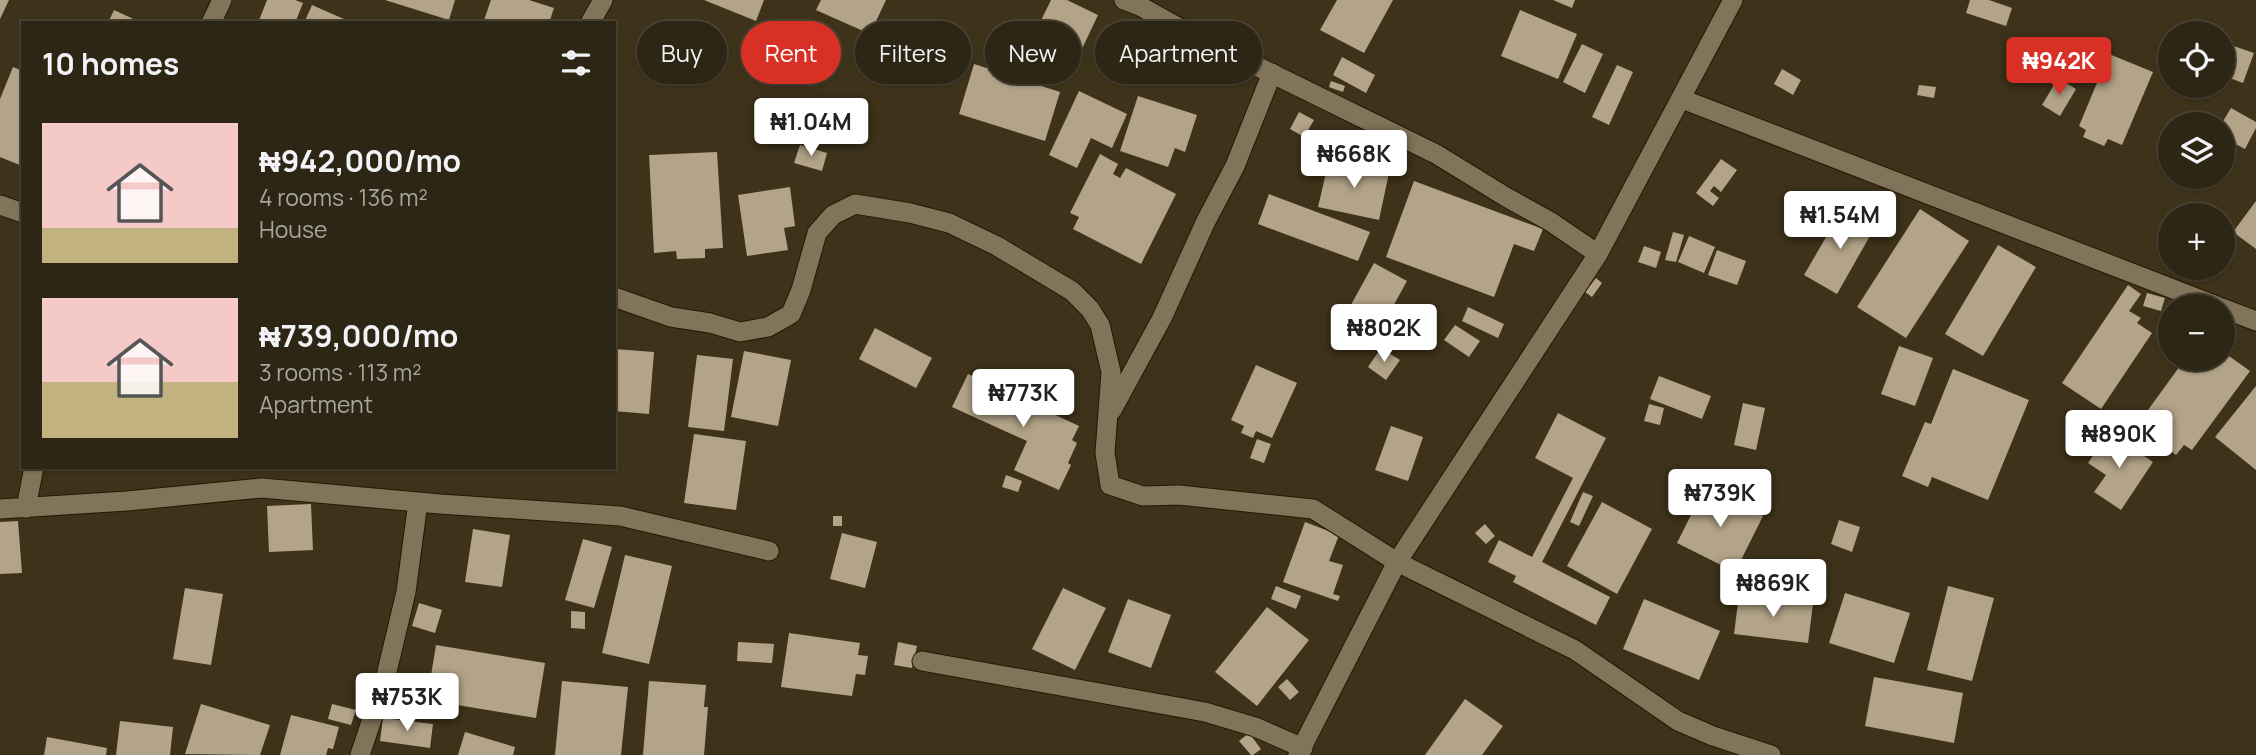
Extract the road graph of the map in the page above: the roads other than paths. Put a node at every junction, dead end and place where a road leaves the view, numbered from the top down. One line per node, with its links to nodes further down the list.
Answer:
1 (222, 0): 5 (street)
2 (603, 0): 6 (street)
3 (1124, 0): 7 (street)
4 (1733, 0): 8 (street)
5 (212, 21)
6 (591, 21)
7 (1272, 73): 11 (street); 16 (street)
8 (1682, 99): 11 (street); 12 (street)
9 (0, 205): 10 (street)
10 (21, 213)
11 (1598, 254): 22 (street)
12 (2186, 294)
13 (616, 298): 16 (street)
14 (2235, 313): 15 (street)
15 (2256, 321)
16 (1110, 414): 22 (street)
17 (34, 469): 19 (street)
18 (418, 502): 19 (street); 21 (street); 25 (street)
19 (26, 508): 20 (street)
20 (0, 509)
21 (769, 551)
22 (1397, 562): 24 (street); 26 (street)
23 (922, 661): 24 (street)
24 (1300, 752)
25 (360, 755)
26 (1771, 755)

